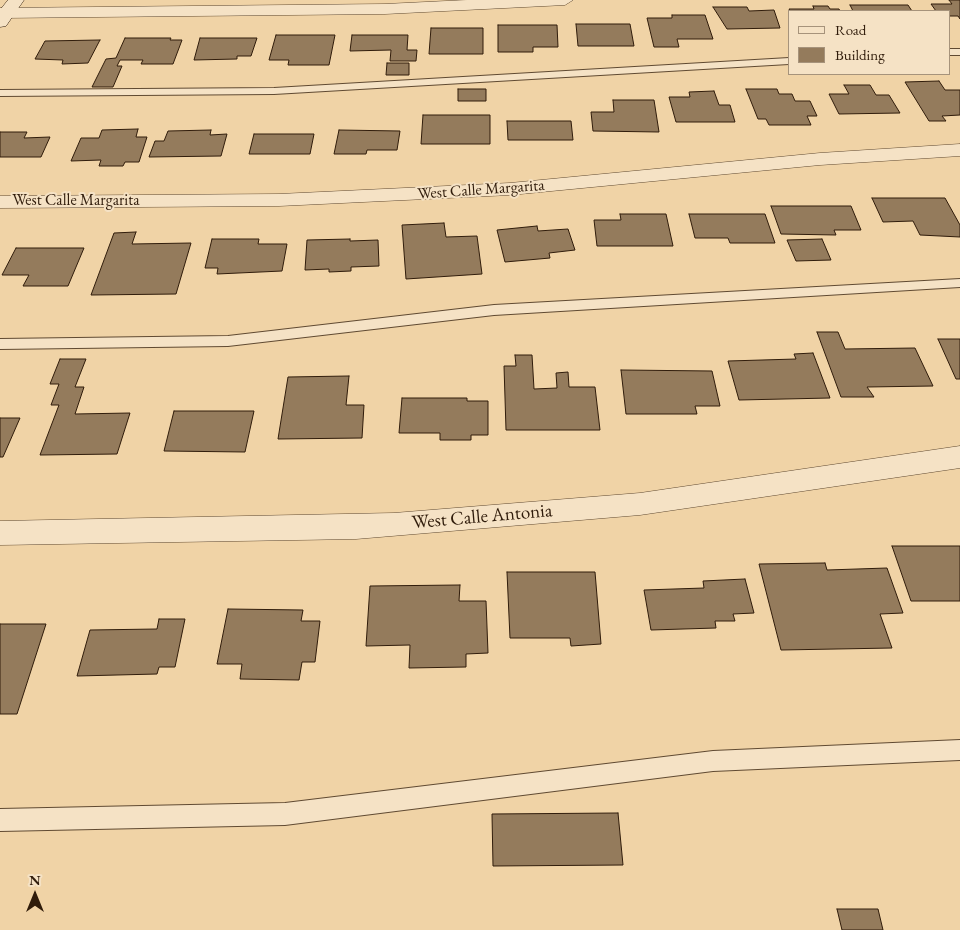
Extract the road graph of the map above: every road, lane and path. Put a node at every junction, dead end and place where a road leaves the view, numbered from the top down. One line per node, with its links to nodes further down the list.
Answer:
1 (565, 0): 2 (street)
2 (6, 12)
3 (788, 61): 4 (lane)
4 (0, 93)
5 (960, 150): 6 (street, West Calle Margarita)
6 (0, 202)
7 (960, 283): 8 (lane)
8 (0, 344)
9 (960, 457): 10 (street, West Calle Antonia)
10 (0, 533)
11 (960, 750): 12 (lane)
12 (0, 820)

